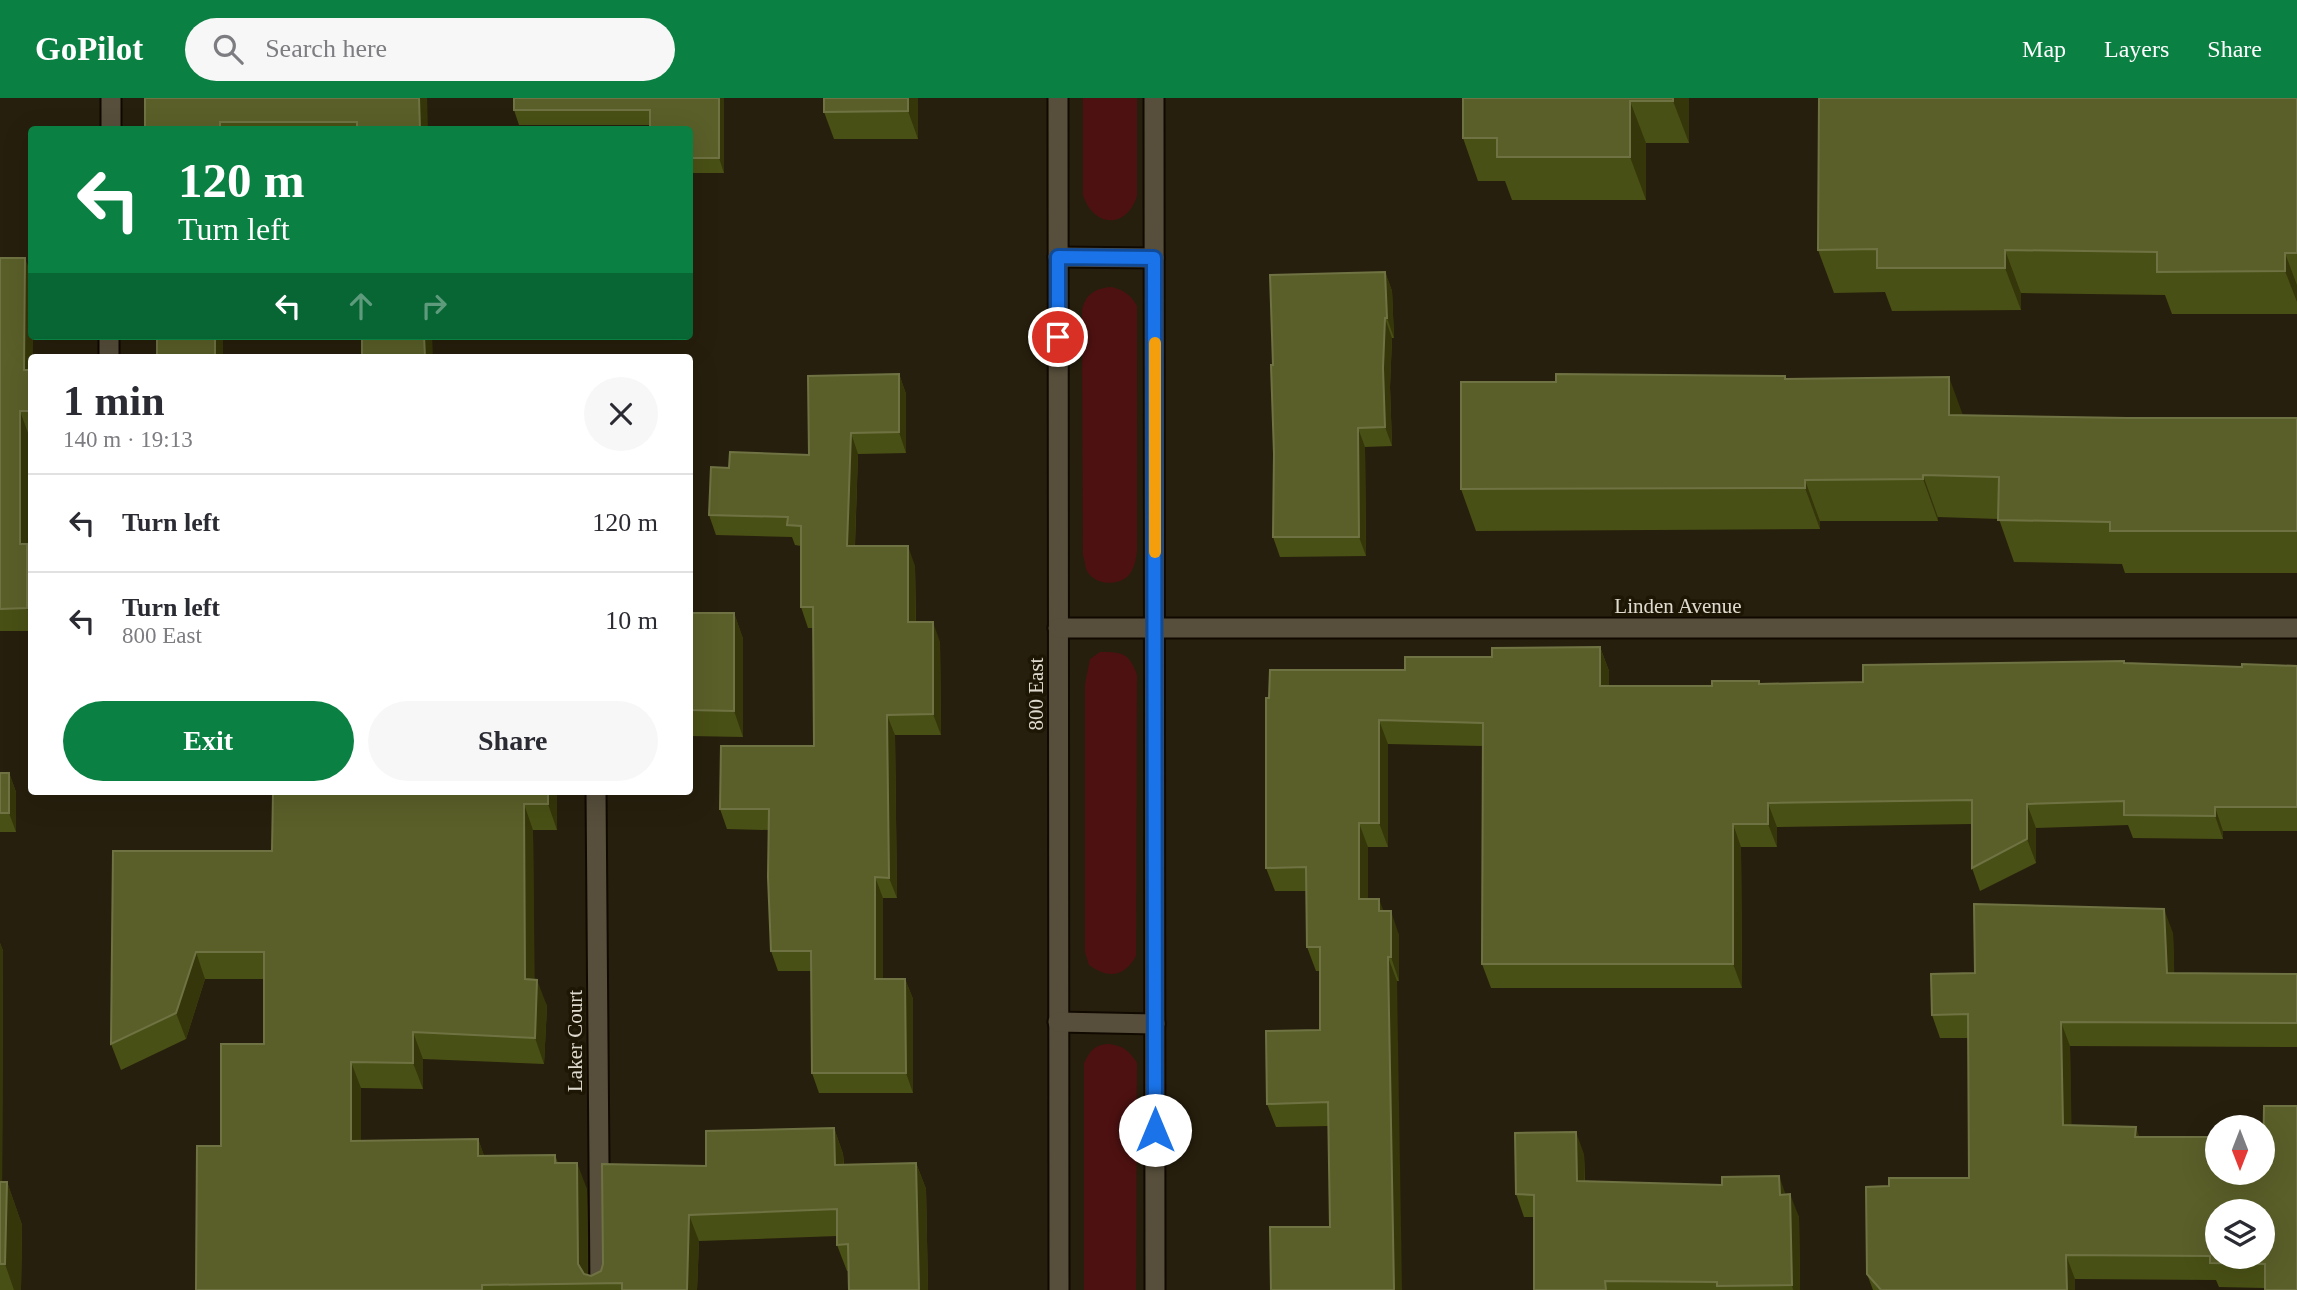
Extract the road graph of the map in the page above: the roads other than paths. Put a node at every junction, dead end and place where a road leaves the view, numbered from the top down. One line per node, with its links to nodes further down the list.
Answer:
1 (111, 98): 4 (street)
2 (1058, 98): 5 (street, 800 East)
3 (1154, 98): 6 (street)
4 (111, 126)
5 (1058, 257): 6 (street); 7 (street, 800 East)
6 (1154, 258): 8 (street)
7 (1058, 628): 8 (street, Linden Avenue); 11 (street, 800 East)
8 (1155, 628): 9 (street, Linden Avenue); 12 (street)
9 (2297, 628)
10 (596, 795): 13 (street, Laker Court)
11 (1058, 1023): 12 (street); 14 (street, 800 East)
12 (1155, 1024): 15 (street)
13 (600, 1290)
14 (1059, 1290)
15 (1155, 1290)

